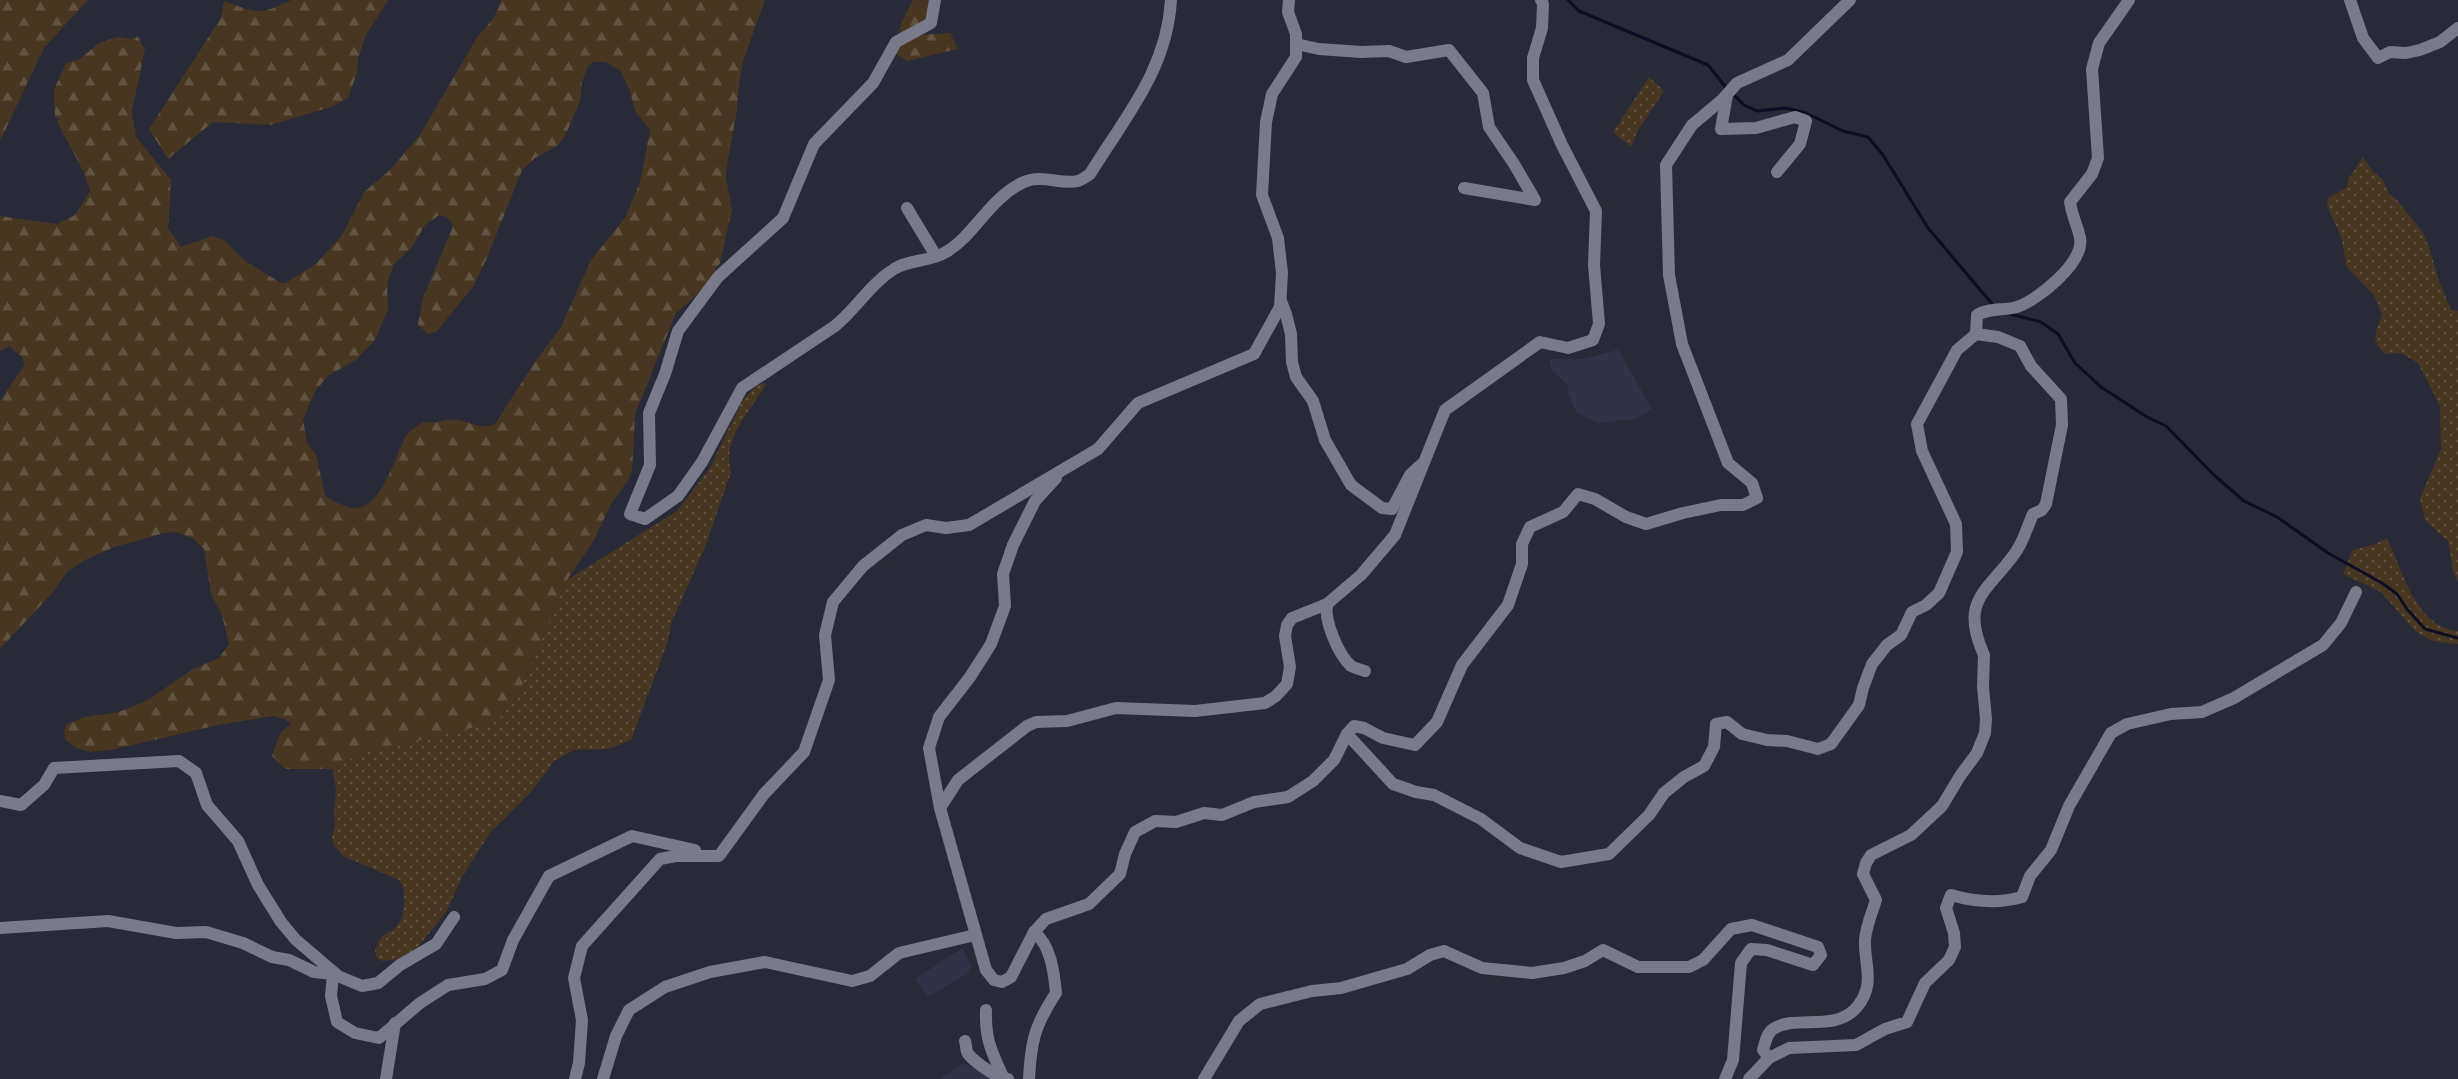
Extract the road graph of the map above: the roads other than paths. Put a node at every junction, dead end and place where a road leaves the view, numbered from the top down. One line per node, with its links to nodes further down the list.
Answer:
1 (935, 0): 14 (street)
2 (1171, 0): 14 (street)
3 (1289, 0): 9 (street)
4 (1541, 0): 17 (street)
5 (1850, 0): 10 (street)
6 (2129, 0): 16 (street)
7 (2350, 0): 8 (street)
8 (2458, 28)
9 (1296, 44): 12 (street); 15 (street)
10 (1727, 95): 11 (street); 22 (street)
11 (1778, 172)
12 (1464, 188)
13 (906, 208): 14 (street)
14 (936, 256)
15 (1281, 301): 17 (street); 18 (street)
16 (1976, 334): 22 (street); 34 (street)
17 (1425, 461): 20 (street)
18 (1070, 465): 24 (street); 25 (street)
19 (2356, 592): 34 (street)
20 (1327, 604): 21 (street); 24 (street)
21 (1365, 671)
22 (1347, 734): 28 (street)
23 (0, 801): 30 (street)
24 (940, 808): 29 (street)
25 (719, 856): 32 (street); 36 (street)
26 (454, 917): 30 (street)
27 (0, 927): 30 (street)
28 (1034, 932): 29 (street); 39 (street)
29 (975, 935): 37 (street)
30 (336, 975): 32 (street)
31 (986, 1010): 38 (street)
32 (395, 1024): 35 (street)
33 (965, 1041): 38 (street)
34 (1769, 1058): 42 (street)
35 (386, 1079)
36 (575, 1079)
37 (603, 1079)
38 (1006, 1079)
39 (1029, 1079)
40 (1204, 1079): 41 (street)
41 (1725, 1079)
42 (1749, 1079)

